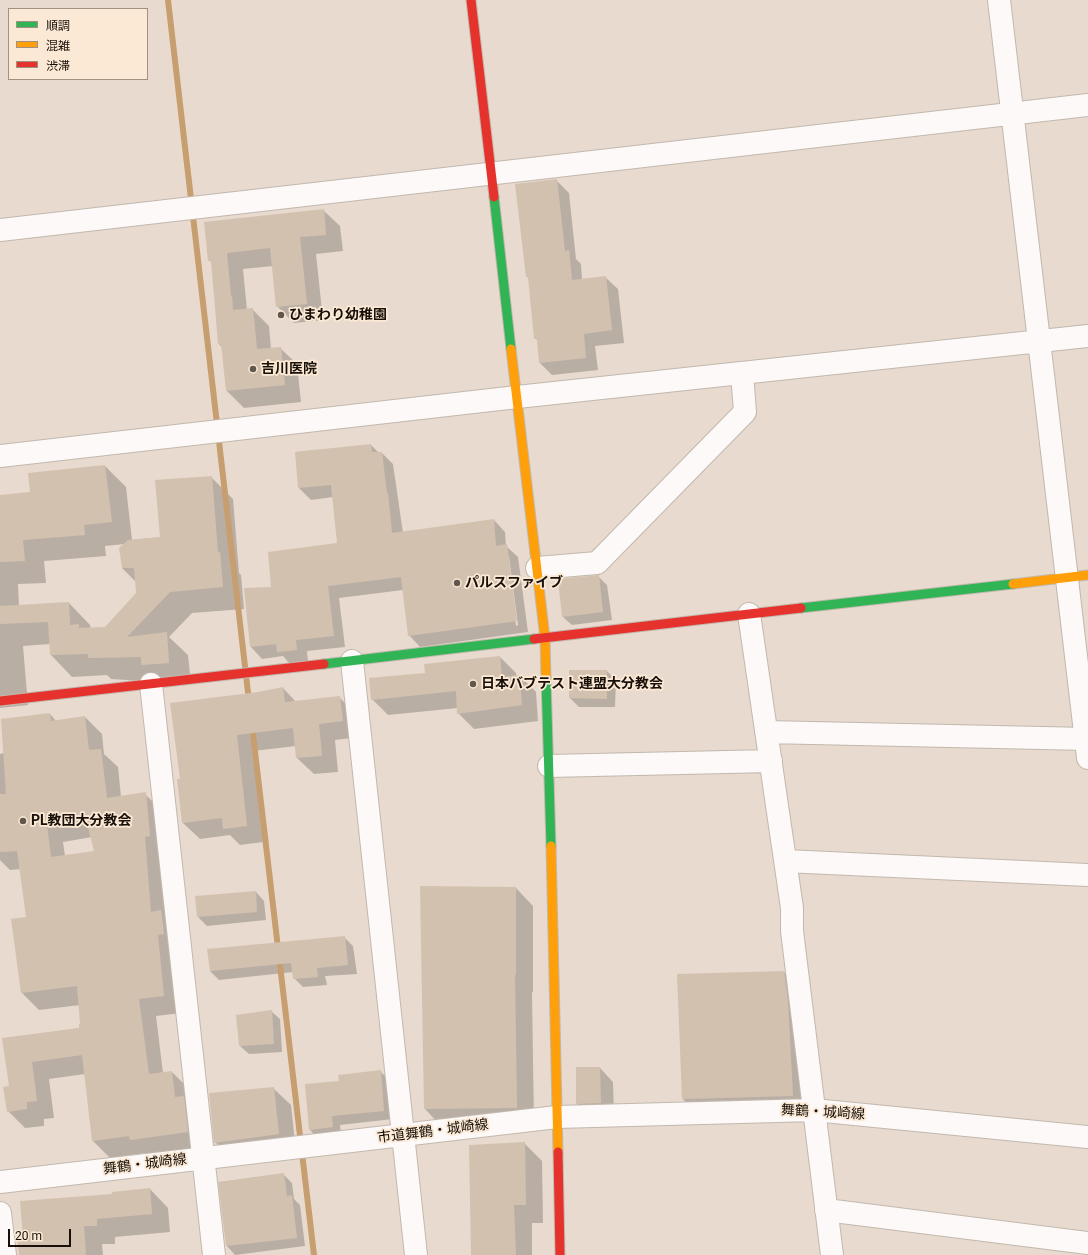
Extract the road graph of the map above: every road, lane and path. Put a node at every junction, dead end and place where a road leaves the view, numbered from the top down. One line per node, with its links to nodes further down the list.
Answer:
1 (471, 0): 5 (street)
2 (1000, 0): 4 (street)
3 (1088, 105): 4 (street)
4 (1013, 114): 5 (street); 8 (street)
5 (491, 174): 6 (street); 10 (street)
6 (0, 230)
7 (1088, 336): 8 (street)
8 (1039, 341): 9 (street); 13 (street)
9 (742, 373): 10 (street); 12 (street)
10 (517, 397): 11 (street); 12 (street)
11 (0, 456)
12 (537, 568): 15 (street)
13 (1077, 576): 14 (street); 20 (street)
14 (749, 614): 15 (street); 19 (street)
15 (545, 638): 16 (street); 22 (street)
16 (352, 661): 17 (street); 27 (street)
17 (151, 684): 18 (street); 30 (street)
18 (0, 701)
19 (766, 732): 20 (street); 21 (street)
20 (1087, 745)
21 (771, 761): 22 (street); 23 (street)
22 (549, 766): 26 (street)
23 (785, 861): 24 (street); 25 (street)
24 (1088, 875)
25 (814, 1110): 26 (street, 舞鶴・城崎線); 28 (street, 舞鶴・城崎線); 32 (street)
26 (557, 1117): 27 (street, 市道舞鶴・城崎線); 38 (street)
27 (403, 1136): 29 (street, 市道舞鶴・城崎線); 37 (street)
28 (1088, 1137)
29 (299, 1148): 30 (street, 舞鶴・城崎線)
30 (204, 1158): 31 (street, 舞鶴・城崎線); 36 (street)
31 (0, 1182)
32 (826, 1210): 34 (street); 39 (street)
33 (0, 1213): 35 (street)
34 (1088, 1243)
35 (5, 1255)
36 (214, 1255)
37 (416, 1255)
38 (560, 1255)
39 (832, 1255)

